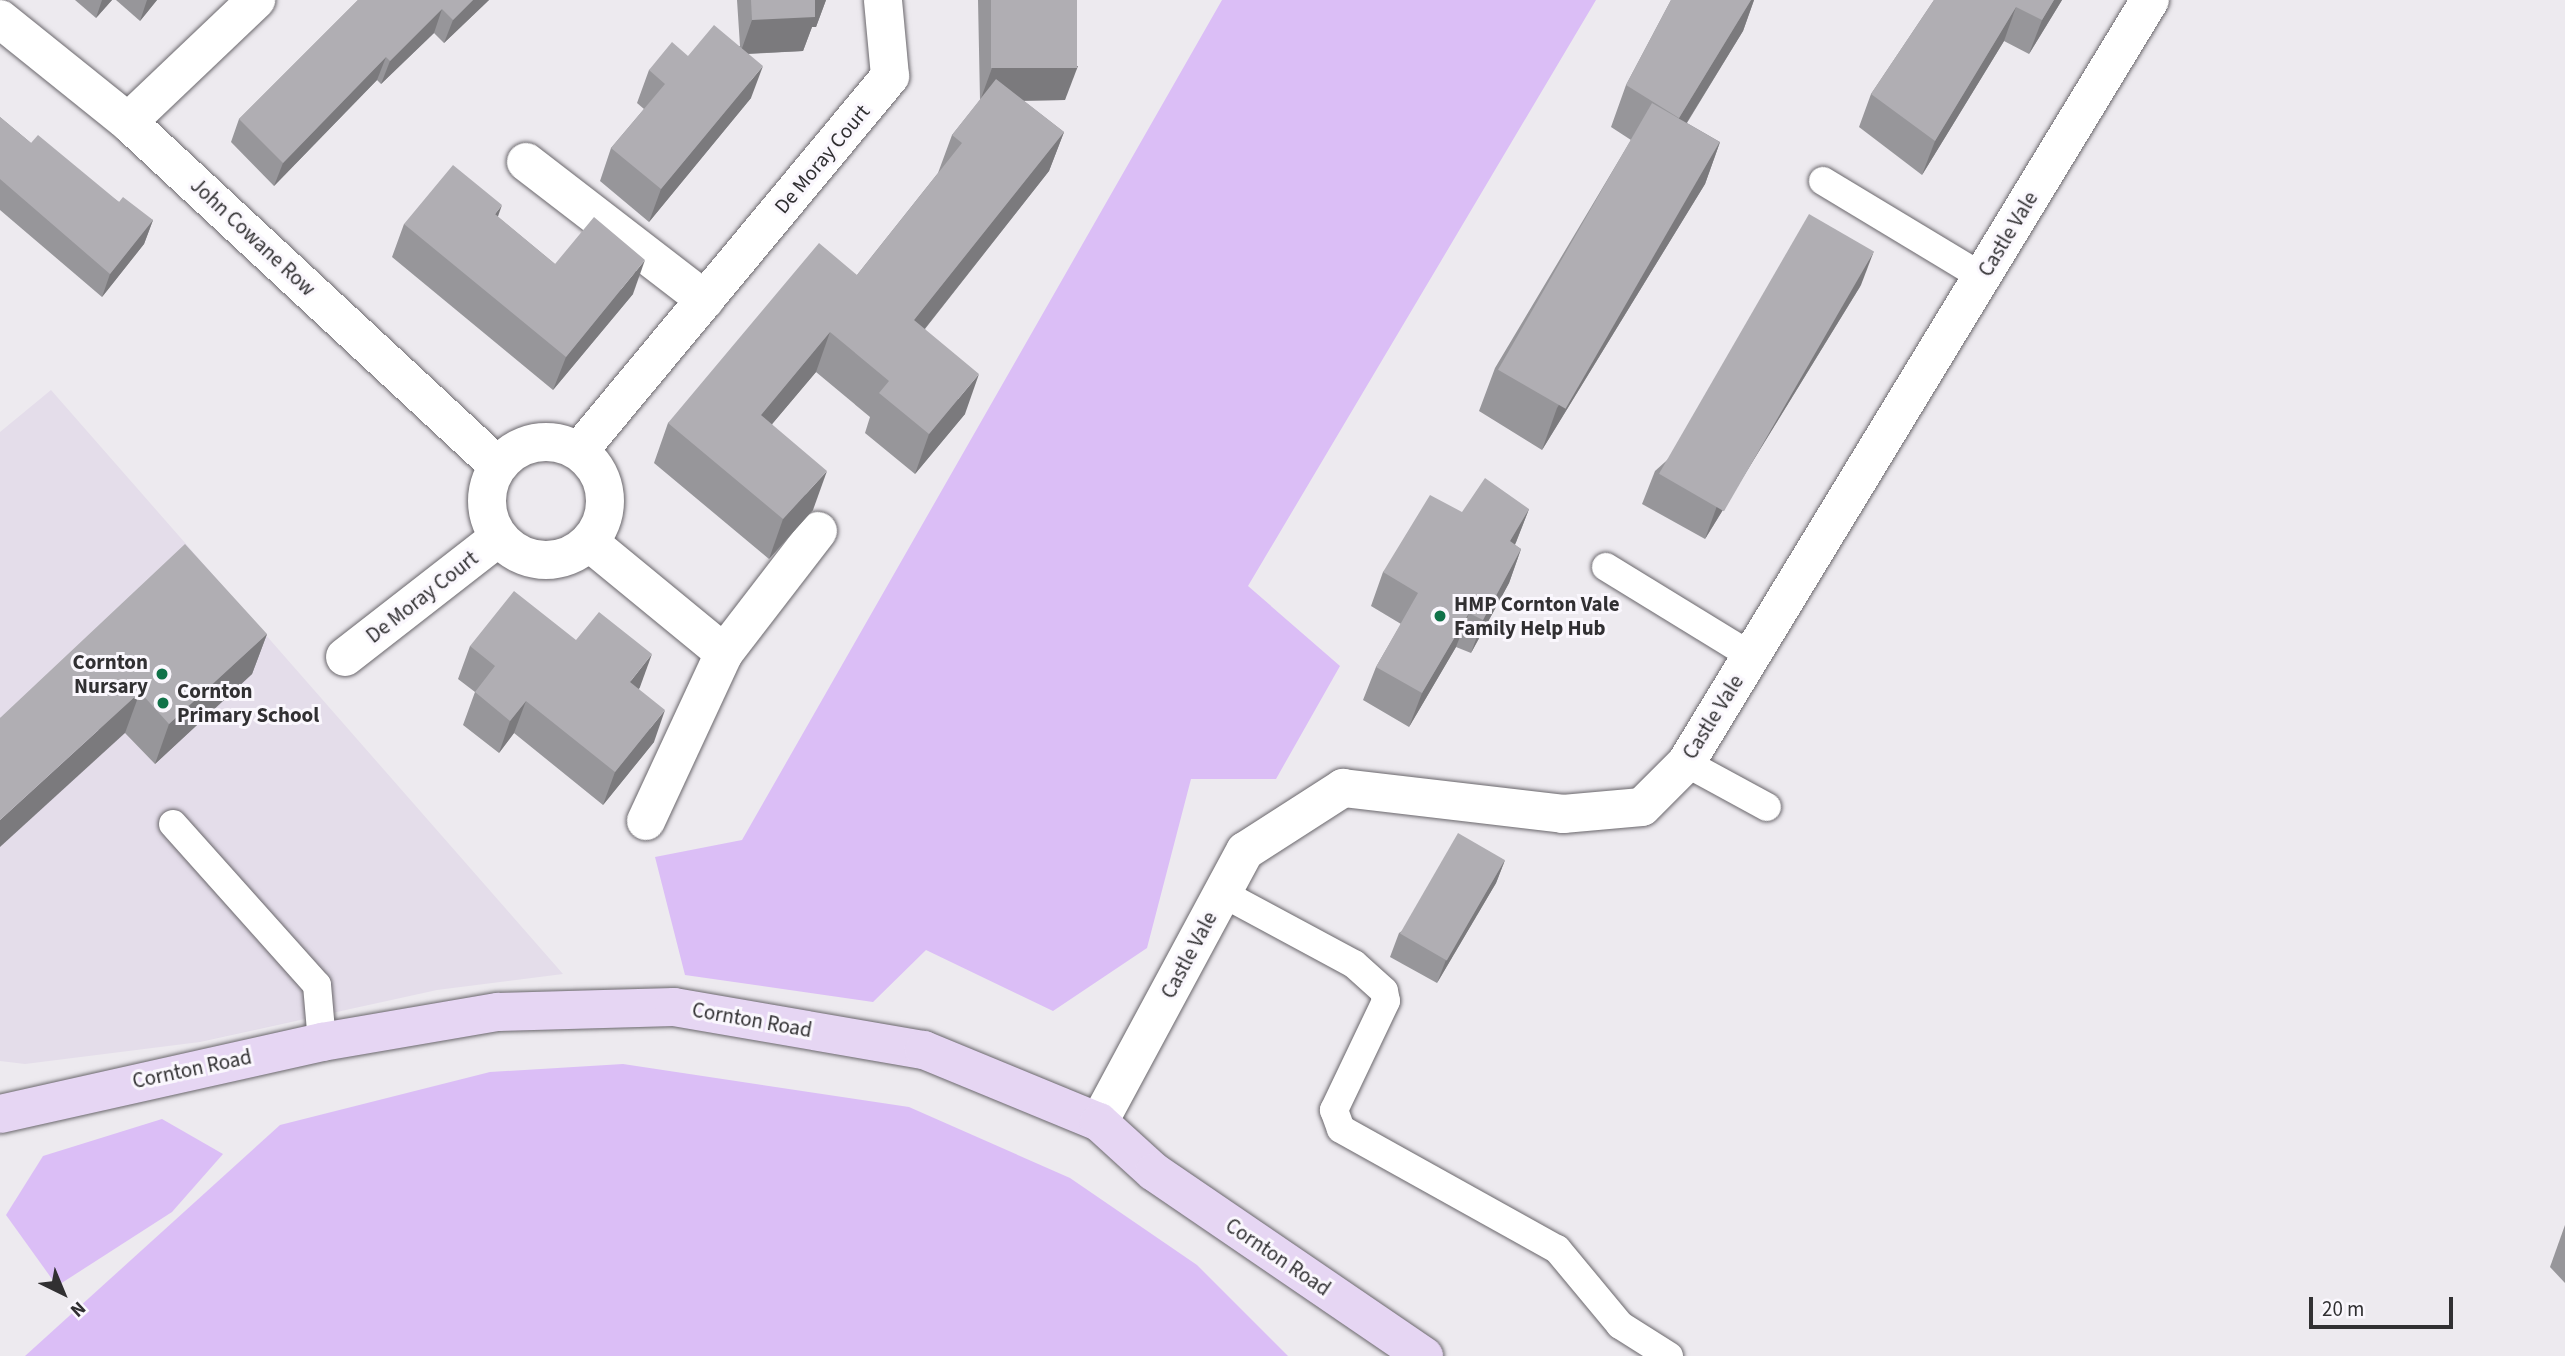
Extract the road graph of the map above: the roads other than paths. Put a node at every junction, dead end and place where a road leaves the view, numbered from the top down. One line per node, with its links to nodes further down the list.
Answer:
1 (256, 0): 5 (street)
2 (883, 0): 9 (street, De Moray Court)
3 (2150, 0): 8 (street, Castle Vale)
4 (0, 19): 5 (street, John Cowane Row)
5 (128, 122): 11 (street, John Cowane Row)
6 (526, 162): 9 (street)
7 (1824, 181): 8 (lane)
8 (1982, 277): 17 (street, Castle Vale)
9 (705, 300): 10 (street, De Moray Court)
10 (579, 451): 11 (street); 14 (street)
11 (498, 466): 13 (street)
12 (818, 531): 16 (street)
13 (499, 537): 14 (street); 18 (street, De Moray Court)
14 (589, 542): 16 (street)
15 (1606, 567): 17 (lane)
16 (724, 653): 21 (street)
17 (1751, 656): 19 (street, Castle Vale)
18 (345, 657)
19 (1686, 763): 20 (lane); 23 (street, Castle Vale)
20 (1767, 807)
21 (646, 821)
22 (173, 824): 24 (lane)
23 (1222, 893): 26 (street, Castle Vale); 28 (lane)
24 (322, 1042): 25 (main road, Cornton Road); 26 (main road, Cornton Road)
25 (0, 1114)
26 (1099, 1122): 27 (main road, Cornton Road)
27 (1424, 1356)
28 (1669, 1356)

